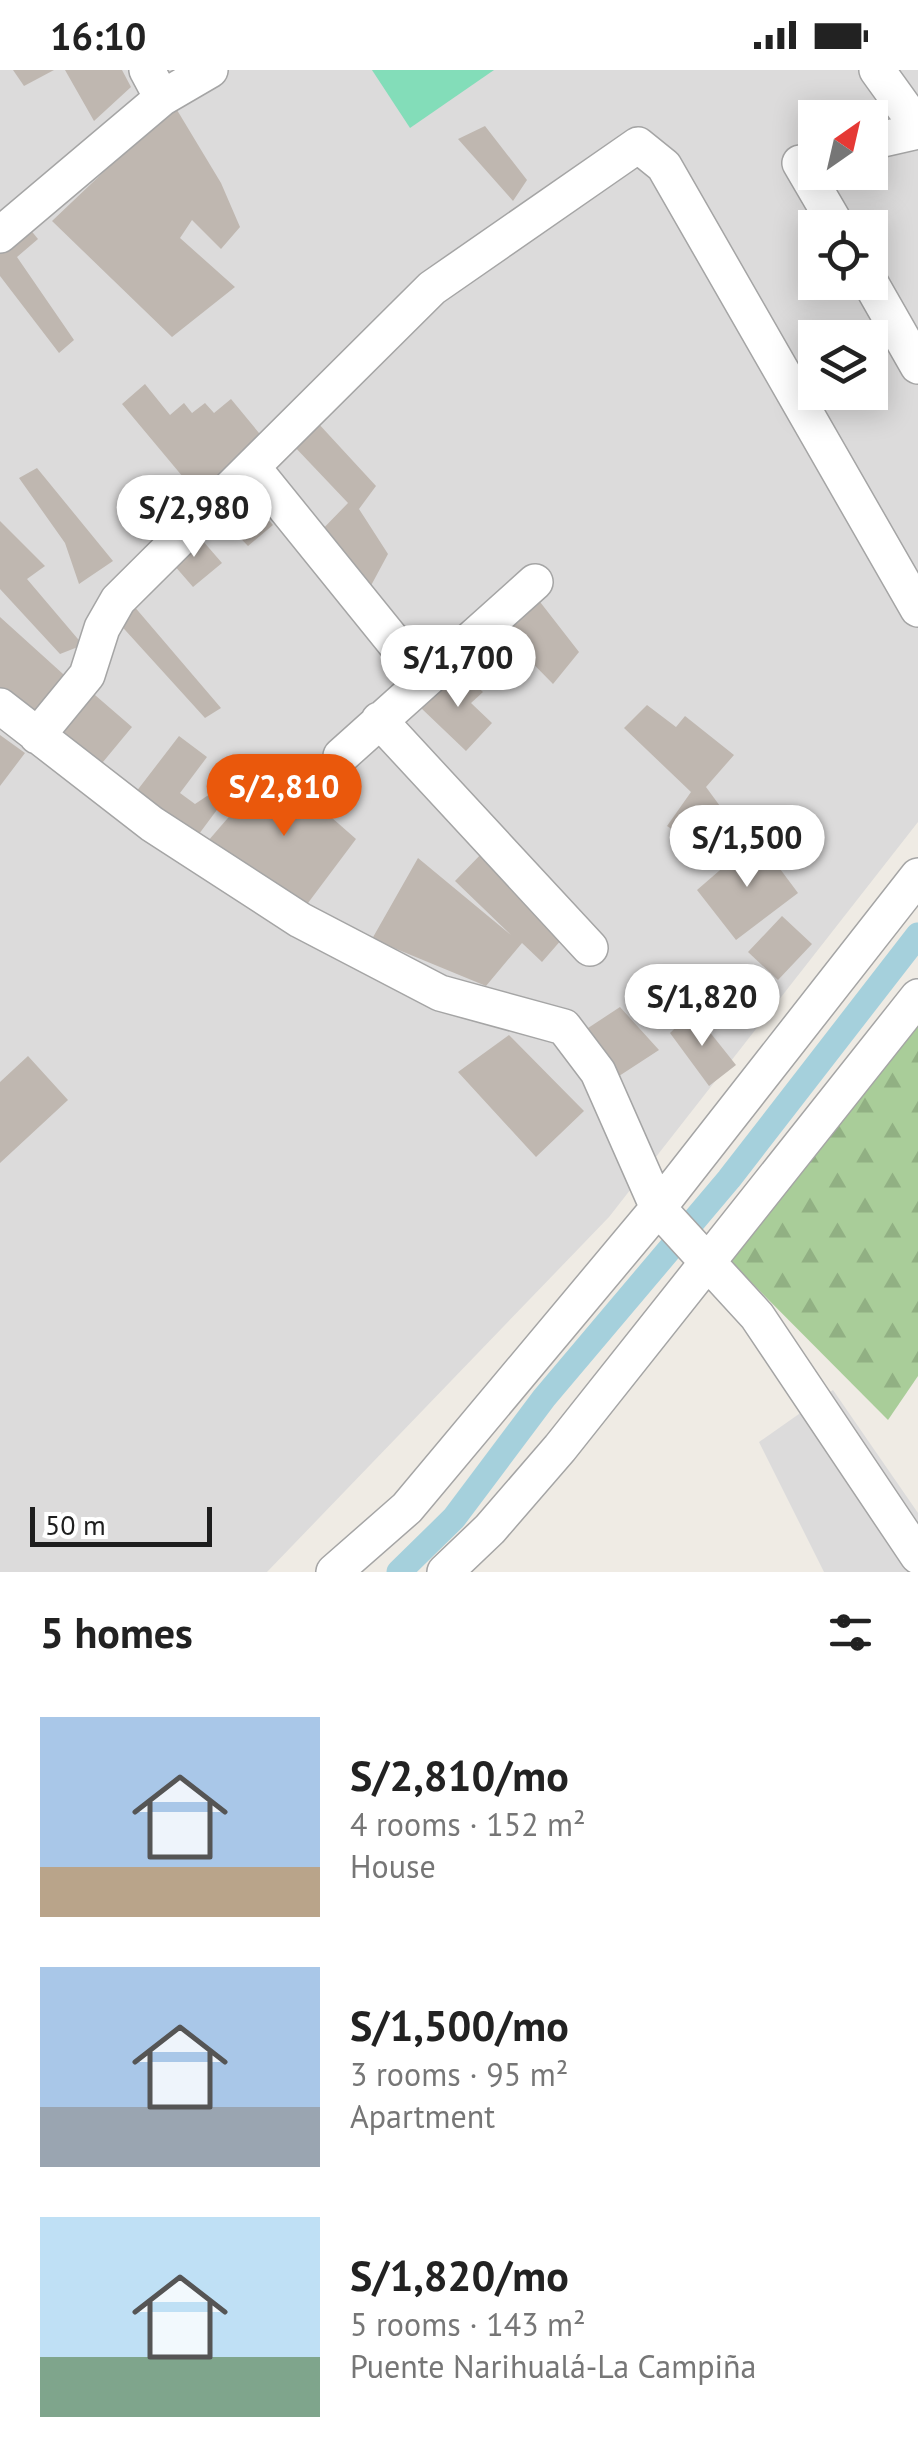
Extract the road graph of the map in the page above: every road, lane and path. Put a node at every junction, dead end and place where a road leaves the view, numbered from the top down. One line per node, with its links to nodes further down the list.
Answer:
1 (210, 70): 3 (street)
2 (877, 70): 4 (street)
3 (155, 84): 6 (street)
4 (918, 129): 5 (street)
5 (888, 137)
6 (0, 235)
7 (880, 300): 8 (street)
8 (918, 366)
9 (254, 468): 11 (street); 12 (street); 15 (street)
10 (535, 582): 12 (street)
11 (918, 609)
12 (423, 678): 14 (street)
13 (0, 706): 15 (street)
14 (380, 720): 16 (street); 18 (street)
15 (37, 736): 20 (street)
16 (340, 756)
17 (918, 876): 20 (street)
18 (590, 948)
19 (918, 997): 20 (street)
20 (684, 1237): 21 (street); 22 (street); 23 (street)
21 (918, 1556)
22 (334, 1572)
23 (445, 1572)

